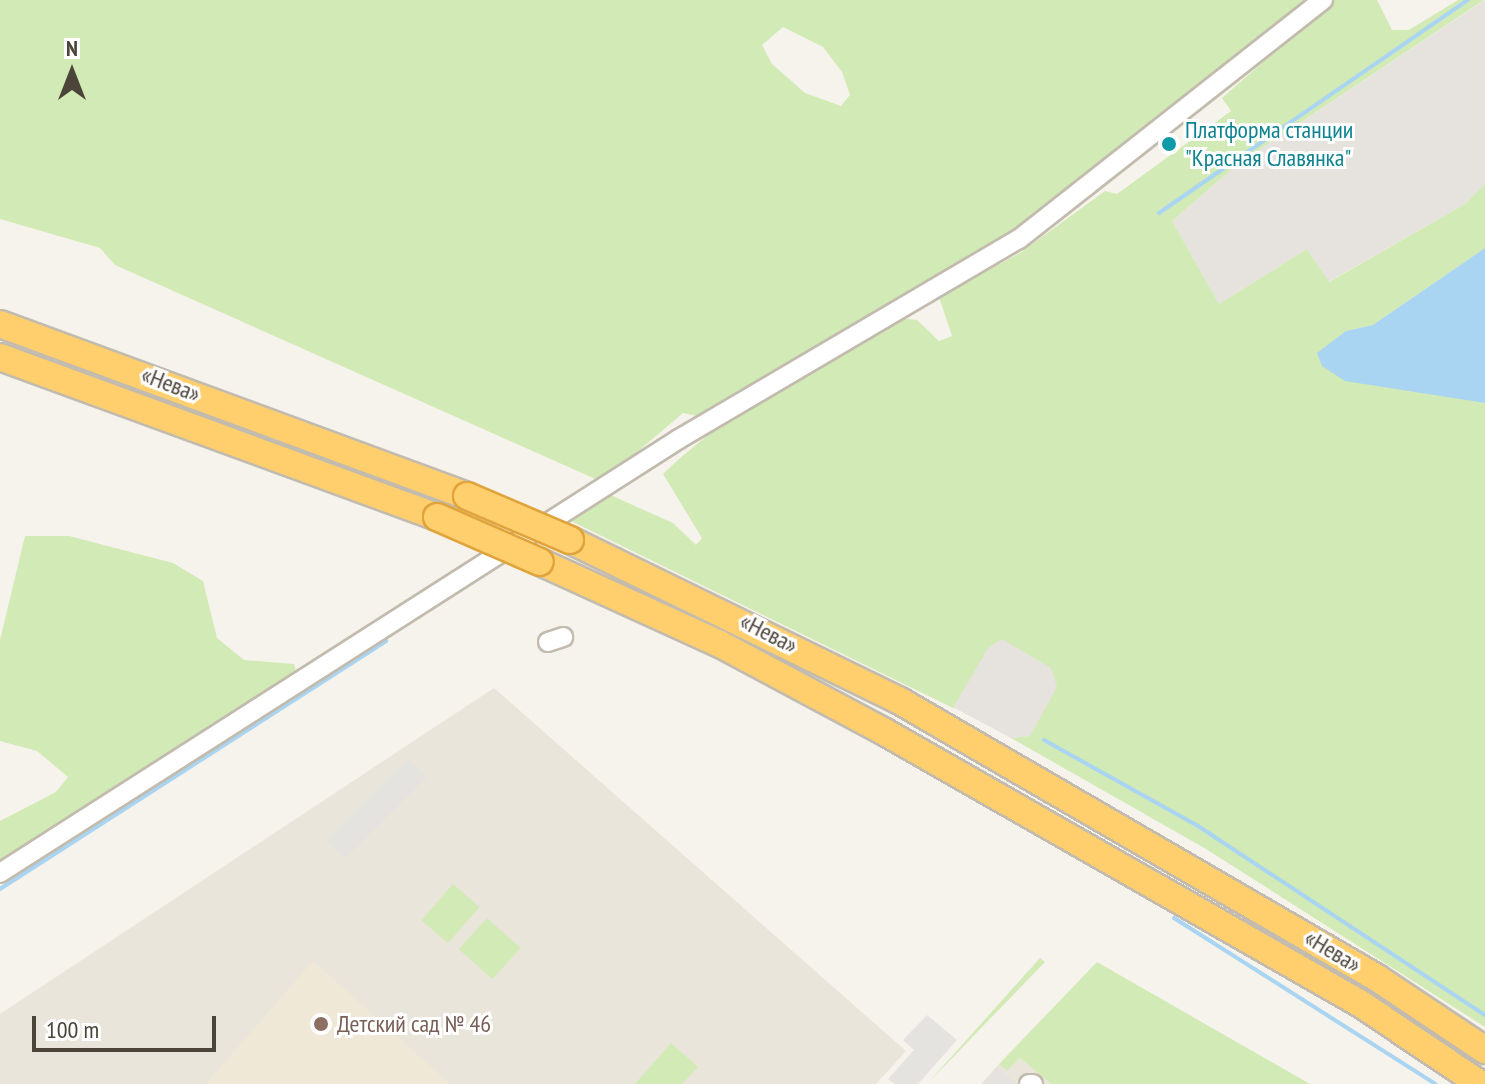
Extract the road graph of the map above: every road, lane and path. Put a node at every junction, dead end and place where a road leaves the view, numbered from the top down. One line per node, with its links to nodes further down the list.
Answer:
1 (1323, 0): 4 (street)
2 (0, 324): 5 (highway, «Нева», bridge)
3 (0, 357): 6 (highway, «Нева», bridge)
4 (0, 873)
5 (1485, 1050)
6 (1480, 1084)

